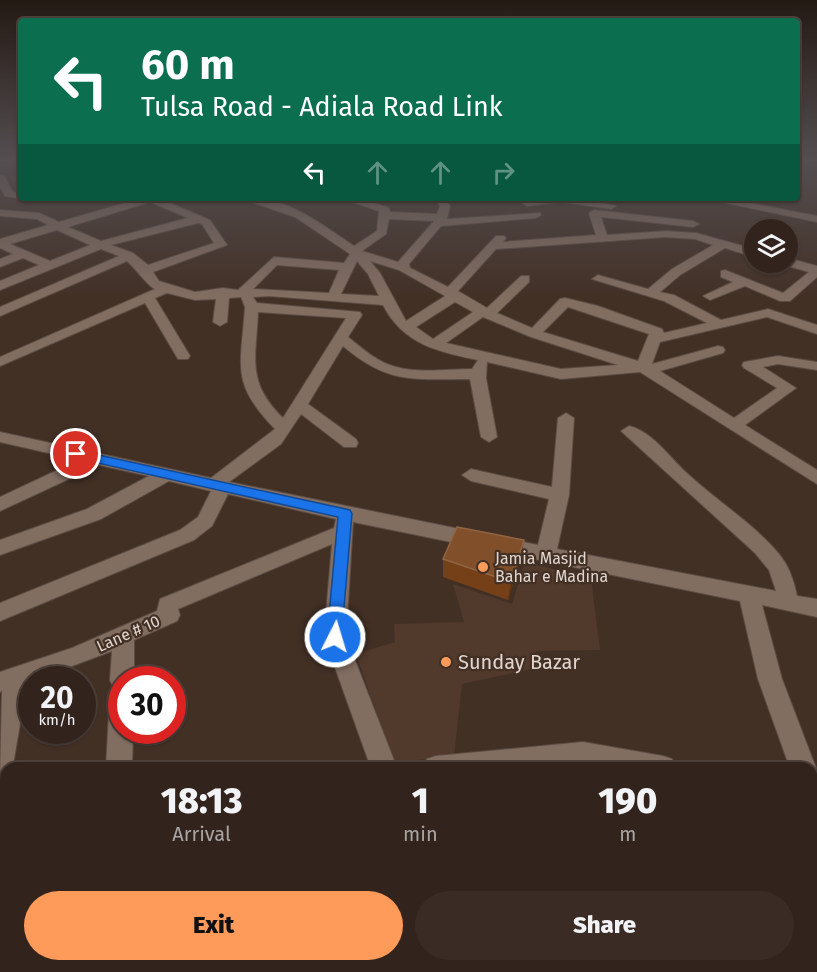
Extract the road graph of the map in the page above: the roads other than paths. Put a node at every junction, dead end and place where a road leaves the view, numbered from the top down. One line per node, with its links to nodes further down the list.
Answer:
1 (125, 206): 19 (street)
2 (171, 206): 15 (street)
3 (274, 206): 27 (street)
4 (381, 206): 13 (street)
5 (445, 206): 17 (street)
6 (491, 206): 14 (street)
7 (530, 206): 14 (street)
8 (615, 206): 10 (street)
9 (737, 206): 16 (street)
10 (627, 208)
11 (0, 213): 12 (street)
12 (20, 214): 19 (street); 20 (street)
13 (385, 215): 17 (street); 27 (street)
14 (501, 218): 17 (street); 25 (street)
15 (200, 219): 23 (street); 35 (street)
16 (817, 219)
17 (440, 221): 34 (street)
18 (693, 224): 21 (street)
19 (58, 227): 22 (street); 23 (street)
20 (0, 233)
21 (602, 236): 24 (street); 25 (street)
22 (0, 243): 28 (street)
23 (102, 244): 29 (street); 32 (street)
24 (723, 244): 26 (street); 46 (street)
25 (495, 246): 45 (street)
26 (744, 250)
27 (356, 252): 33 (street); 34 (street); 51 (street)
28 (25, 253): 30 (street); 32 (street)
29 (129, 256): 35 (street); 50 (street)
30 (0, 263)
31 (798, 265): 36 (street)
32 (51, 266): 41 (street)
33 (347, 267): 44 (street); 49 (street)
34 (403, 267): 45 (street)
35 (146, 270): 42 (street)
36 (817, 271): 40 (street)
37 (725, 274): 40 (street)
38 (525, 279): 54 (street)
39 (598, 279): 46 (street)
40 (744, 282): 47 (street)
41 (0, 286): 50 (street)
42 (166, 289): 43 (street); 48 (street)
43 (223, 292): 44 (street); 55 (street)
44 (243, 292): 49 (street); 52 (street)
45 (453, 293): 54 (street); 57 (street)
46 (651, 293): 56 (street)
47 (710, 296)
48 (148, 297): 64 (street); 66 (street)
49 (333, 298): 51 (street)
50 (26, 301): 53 (street)
51 (388, 301): 57 (street)
52 (252, 307): 60 (street); 73 (street)
53 (0, 312)
54 (486, 313): 59 (street); 62 (street)
55 (220, 322)
56 (719, 324): 58 (street); 61 (street)
57 (406, 327): 62 (street)
58 (817, 330)
59 (534, 333): 61 (street); 68 (street)
60 (341, 338): 69 (street); 70 (street)
61 (655, 339): 68 (street)
62 (435, 344): 65 (street)
63 (718, 350): 68 (street)
64 (183, 356)
65 (483, 357): 68 (street); 69 (street)
66 (0, 362)
67 (817, 366): 72 (street)
68 (645, 368): 72 (street)
69 (479, 374): 75 (street)
70 (299, 405): 73 (street); 77 (street)
71 (566, 418): 83 (street)
72 (734, 425): 81 (street)
73 (284, 429): 82 (street)
74 (629, 431): 89 (street)
75 (489, 437)
76 (4, 440): 78 (street)
77 (350, 443)
78 (97, 459): 79 (street); 84 (street)
79 (167, 474): 82 (street); 86 (street)
80 (471, 475): 83 (street)
81 (817, 478)
82 (218, 486): 85 (street); 91 (street)
83 (560, 495): 87 (street)
84 (0, 505)
85 (344, 523): 87 (street); 92 (street, Lane # 10); 98 (street)
86 (0, 548)
87 (546, 554): 88 (street)
88 (749, 595): 89 (street); 101 (street)
89 (788, 601): 90 (street)
90 (817, 608)
91 (0, 612)
92 (123, 635): 93 (street); 94 (street, Lane # 10)
93 (122, 666)
94 (8, 679): 96 (street)
95 (120, 744): 97 (street)
96 (0, 762)
97 (119, 762)
98 (382, 762)
99 (540, 762): 100 (street)
100 (629, 762)
101 (801, 762)

